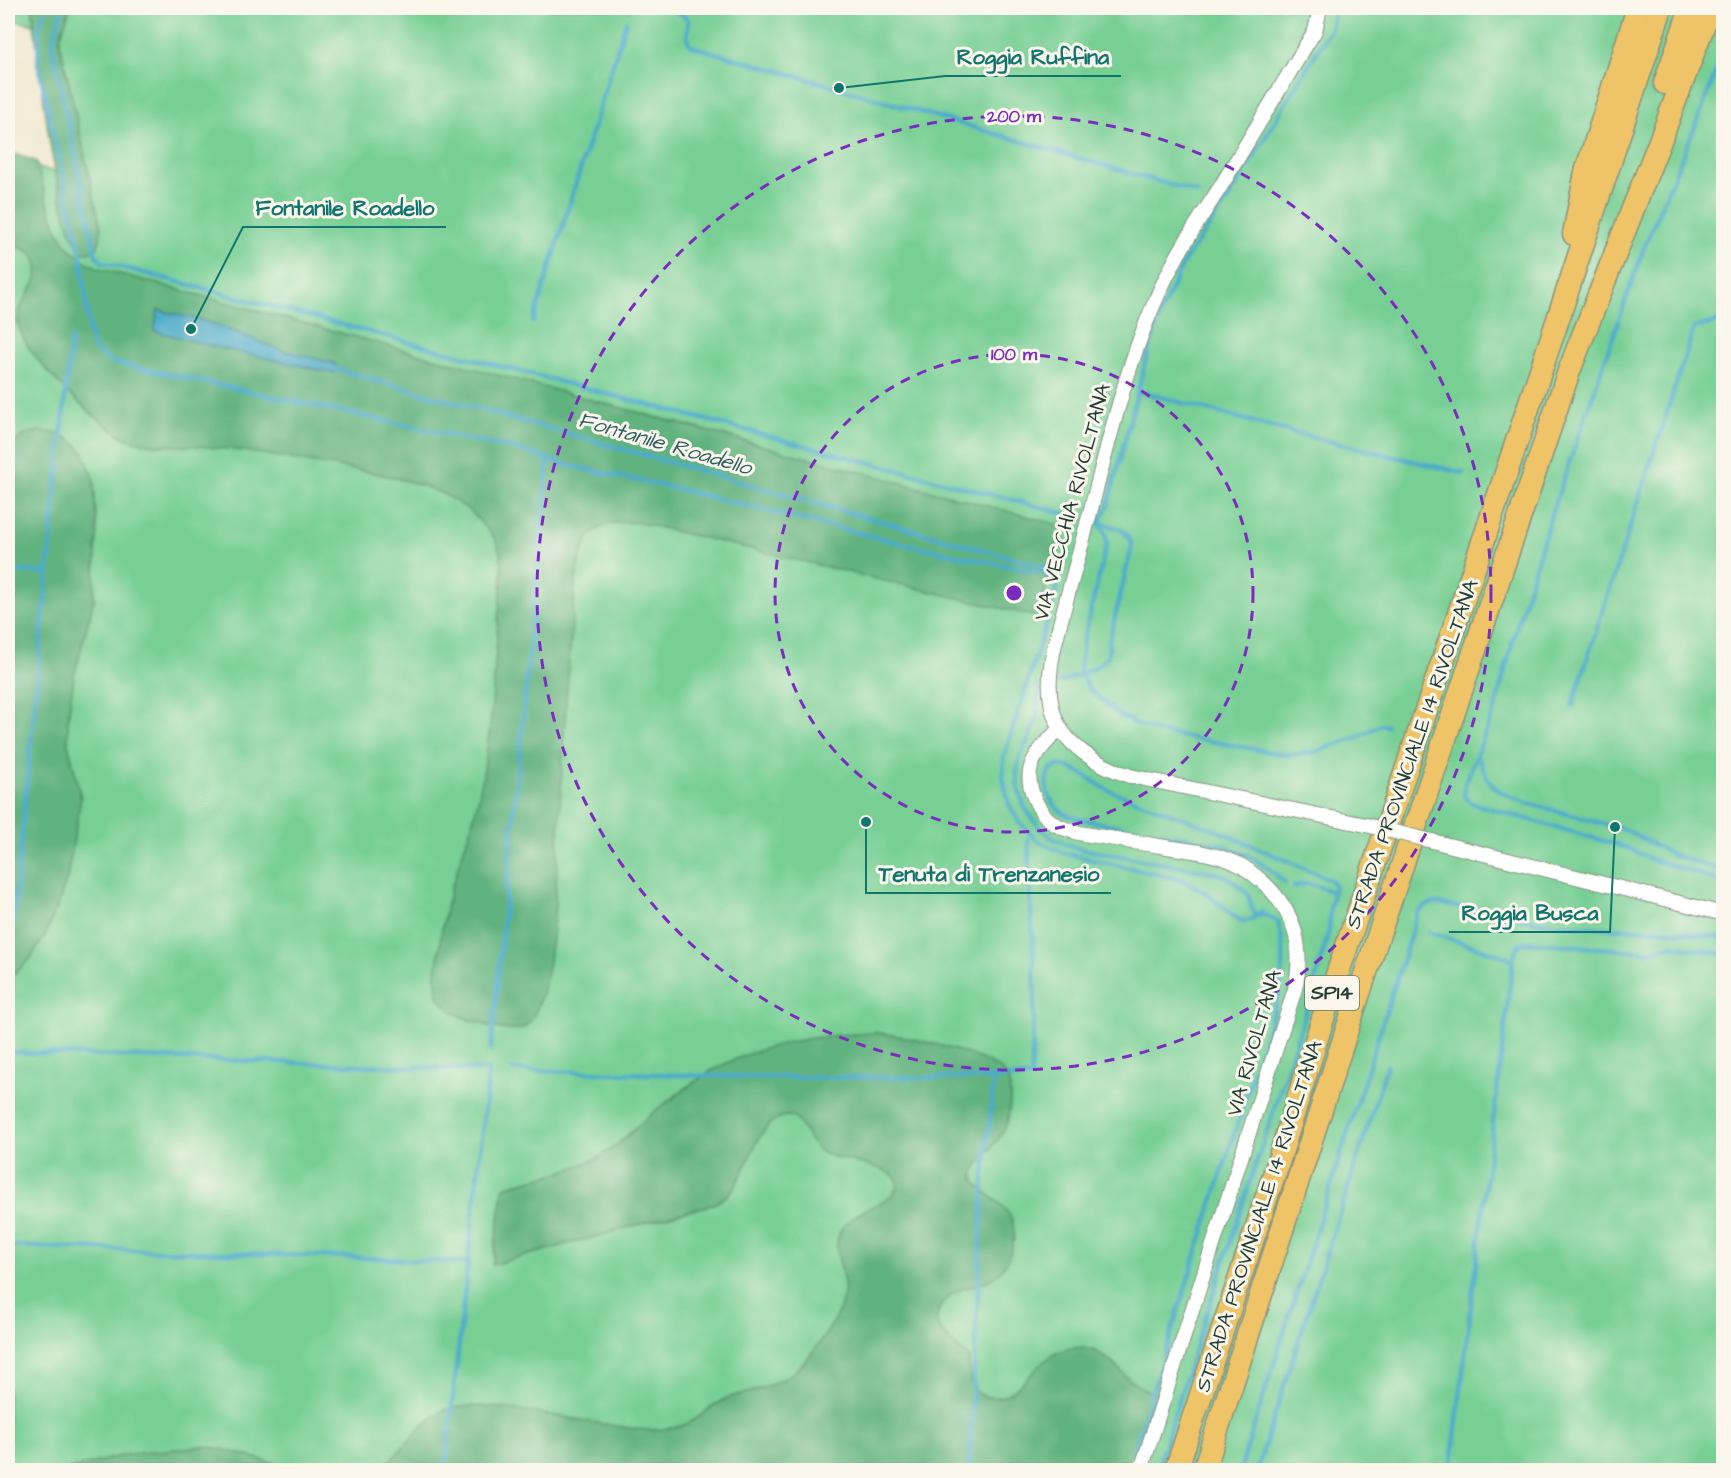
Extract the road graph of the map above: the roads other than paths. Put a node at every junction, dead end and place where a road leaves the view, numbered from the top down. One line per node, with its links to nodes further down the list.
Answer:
1 (1320, 8): 8 (street, VIA VECCHIA RIVOLTANA)
2 (1638, 8): 6 (highway)
3 (1661, 8): 6 (highway)
4 (1692, 8): 7 (highway)
5 (1710, 8): 7 (highway)
6 (1554, 332): 11 (highway, STRADA PROVINCIALE 14 RIVOLTANA / SP14)
7 (1575, 355): 12 (highway, STRADA PROVINCIALE 14 RIVOLTANA / SP14)
8 (1060, 728): 9 (street, VIA VECCHIA RIVOLTANA, bridge); 10 (street, VIA RIVOLTANA)
9 (1724, 914)
10 (1141, 1470)
11 (1176, 1470)
12 (1204, 1470)

